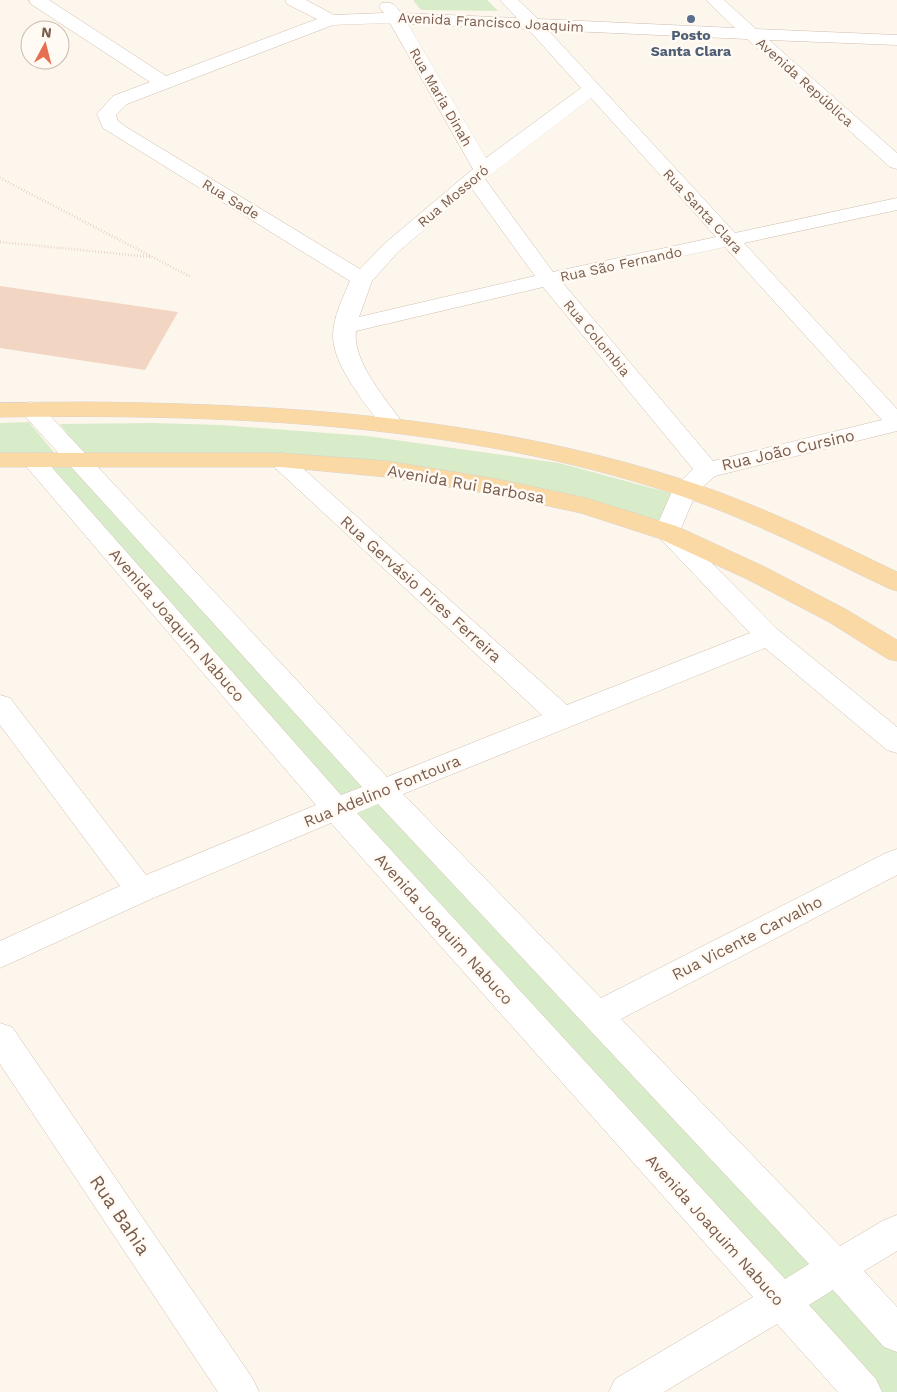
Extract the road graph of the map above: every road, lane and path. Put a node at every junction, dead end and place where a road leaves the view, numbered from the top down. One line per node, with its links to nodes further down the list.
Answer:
1 (37, 0): 11 (street)
2 (293, 0): 7 (street)
3 (382, 0): 6 (street, Rua Maria Dinah)
4 (508, 0): 8 (street, Rua Santa Clara)
5 (714, 0): 9 (street, Avenida República)
6 (396, 18): 7 (street, Avenida Francisco Joaquim); 8 (street, Avenida Francisco Joaquim); 15 (street, Rua Maria Dinah)
7 (331, 20): 11 (street, Avenida Francisco Joaquim)
8 (533, 24): 9 (street, Avenida Francisco Joaquim); 12 (street, Rua Santa Clara)
9 (751, 34): 10 (street, Avenida Francisco Joaquim); 14 (street, Avenida República)
10 (897, 40)
11 (164, 83): 13 (street, Avenida Francisco Joaquim)
12 (591, 89): 15 (street, Rua Mossoró); 18 (street, Rua Santa Clara)
13 (106, 114): 22 (street, Rua Sade)
14 (897, 164)
15 (479, 174): 22 (street, Rua Mossoró); 23 (street, Rua Colombia)
16 (0, 178): 20 (path)
17 (897, 204): 18 (street, Rua São Fernando)
18 (730, 240): 23 (street, Rua São Fernando); 27 (street, Rua Santa Clara)
19 (0, 242): 20 (path)
20 (154, 257): 21 (path)
21 (191, 277)
22 (362, 279): 24 (street, Rua Mossoró)
23 (548, 279): 24 (street, Rua São Fernando); 33 (street, Rua Colombia)
24 (345, 327): 28 (street, Rua Mossoró)
25 (31, 409): 26 (main road); 28 (main road); 29 (street)
26 (0, 410)
27 (897, 423): 33 (street, Rua João Cursino)
28 (392, 425): 34 (main road)
29 (78, 459): 31 (main road, Avenida Rui Barbosa); 32 (main road, Avenida Rui Barbosa); 42 (street)
30 (0, 460): 31 (main road, Avenida Rui Barbosa)
31 (33, 460): 43 (street, Avenida Joaquim Nabuco)
32 (280, 460): 35 (main road, Avenida Rui Barbosa); 40 (street, Rua Gervásio Pires Ferreira)
33 (707, 470): 34 (street, Rua João Cursino)
34 (686, 489): 35 (street); 36 (main road)
35 (667, 532): 37 (street); 38 (main road, Avenida Rui Barbosa)
36 (897, 582)
37 (768, 636): 40 (street, Rua Adelino Fontoura); 41 (street)
38 (897, 652)
39 (0, 705): 45 (street)
40 (563, 718): 42 (street, Rua Adelino Fontoura)
41 (897, 742)
42 (382, 790): 43 (street, Rua Adelino Fontoura); 47 (street)
43 (336, 809): 45 (street, Rua Adelino Fontoura); 51 (street, Avenida Joaquim Nabuco)
44 (897, 861): 47 (street, Rua Vicente Carvalho)
45 (140, 890): 46 (street, Rua Adelino Fontoura)
46 (0, 955)
47 (597, 1016): 50 (street)
48 (0, 1038): 53 (street, Rua Bahia)
49 (897, 1232): 50 (street)
50 (837, 1268): 51 (street); 52 (street)
51 (781, 1302): 54 (street); 55 (street, Avenida Joaquim Nabuco)
52 (897, 1334)
53 (240, 1392)
54 (628, 1392)
55 (863, 1392)

